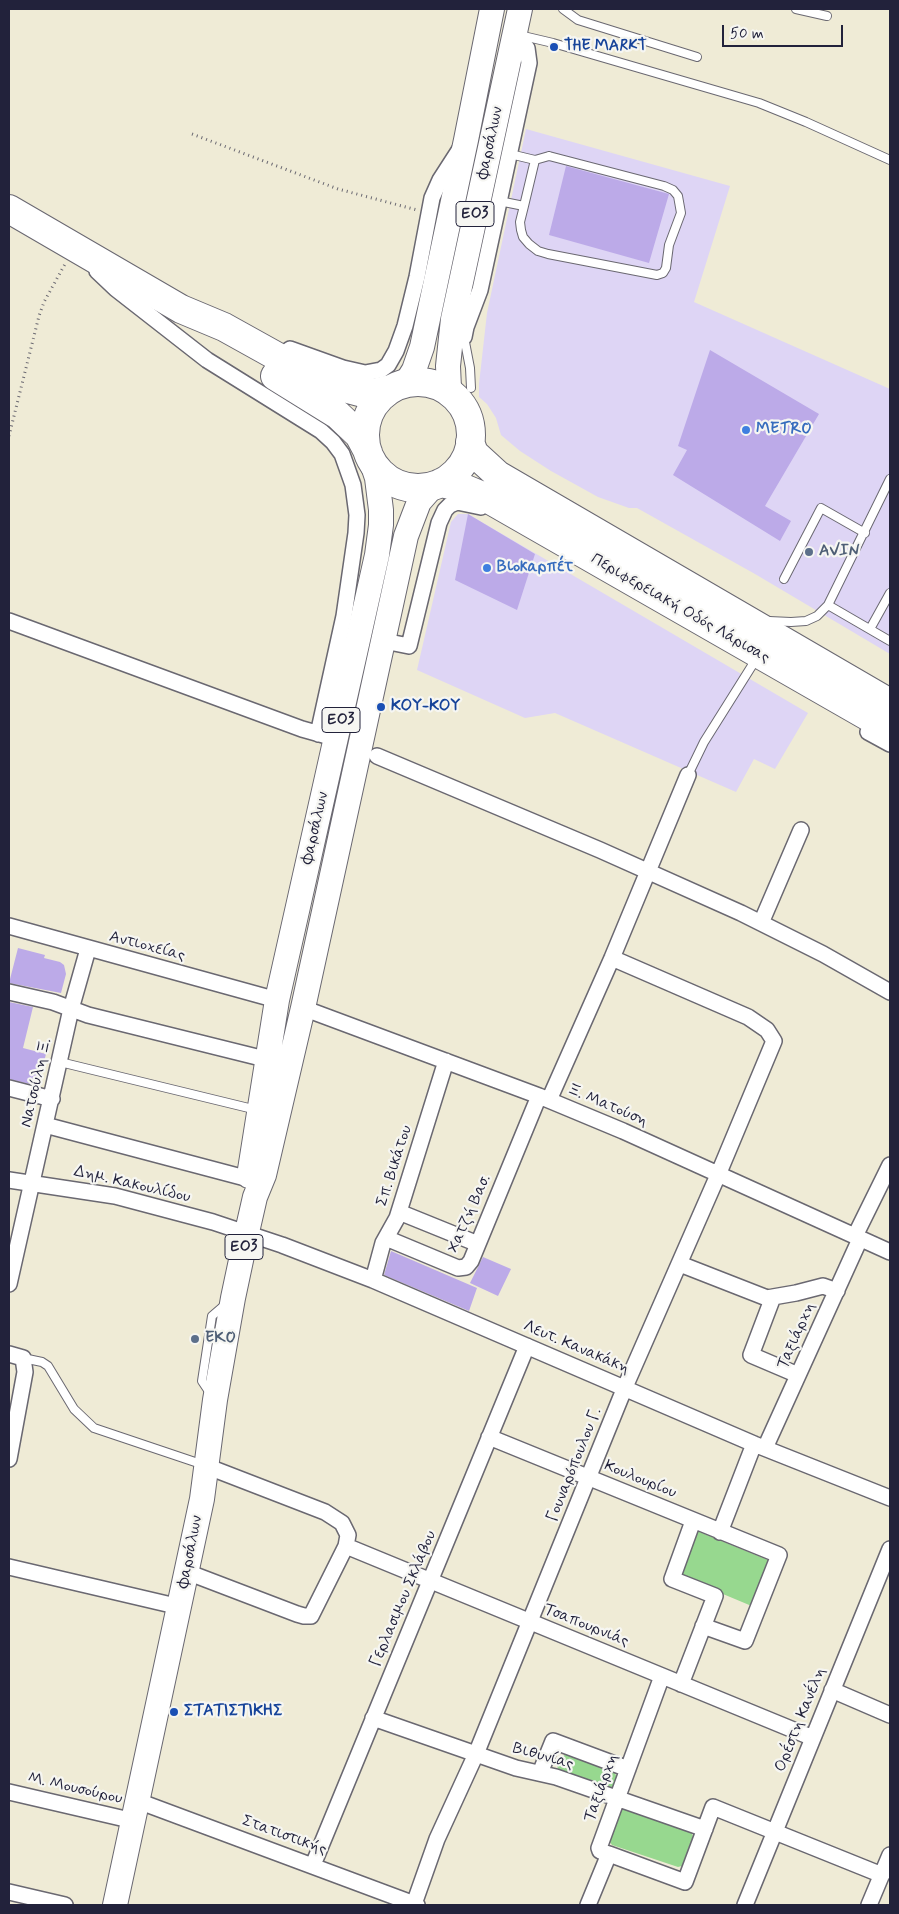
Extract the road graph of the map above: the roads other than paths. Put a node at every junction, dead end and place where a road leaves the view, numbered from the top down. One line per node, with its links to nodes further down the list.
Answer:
1 (492, 9): 8 (main road, Φαρσάλων / ΕΟ3)
2 (520, 9): 6 (main road, Φαρσάλων / ΕΟ3)
3 (563, 9): 7 (lane)
4 (796, 9): 5 (lane)
5 (827, 16)
6 (514, 34): 9 (street); 11 (lane); 17 (main road, Φαρσάλων / ΕΟ3)
7 (697, 57)
8 (466, 140): 18 (street); 19 (main road, Φαρσάλων / ΕΟ3)
9 (510, 154): 10 (lane); 12 (street)
10 (535, 160): 13 (lane); 13 (lane)
11 (890, 160)
12 (499, 201): 13 (lane); 17 (street)
13 (524, 206)
14 (9, 209): 15 (highway)
15 (74, 247): 16 (highway); 38 (street)
16 (180, 309): 18 (highway); 22 (highway)
17 (458, 336): 20 (main road, Φαρσάλων / ΕΟ3)
18 (284, 354): 19 (highway)
19 (397, 386): 20 (highway); 22 (highway, ΕΟ3)
20 (462, 391): 21 (highway, ΕΟ3)
21 (470, 442): 24 (highway, ΕΟ3); 30 (highway, Περιφερειακή Οδός Λάρισας)
22 (370, 457): 24 (highway); 38 (main road, Φαρσάλων / ΕΟ3)
23 (890, 479): 26 (lane)
24 (437, 484): 25 (highway, Περιφερειακή Οδός Λάρισας); 33 (main road, Φαρσάλων / ΕΟ3)
25 (521, 523): 33 (street); 35 (street); 37 (highway, Περιφερειακή Οδός Λάρισας)
26 (865, 533): 27 (lane); 29 (lane)
27 (784, 579)
28 (890, 593): 32 (lane)
29 (828, 605): 30 (lane); 32 (lane)
30 (745, 619): 36 (highway, Περιφερειακή Οδός Λάρισας)
31 (9, 621): 38 (street)
32 (870, 630): 34 (lane)
33 (384, 641): 51 (main road, Φαρσάλων / ΕΟ3)
34 (890, 641)
35 (752, 664): 39 (street); 41 (lane)
36 (890, 703)
37 (890, 729)
38 (327, 736): 50 (main road, Φαρσάλων / ΕΟ3)
39 (890, 744)
40 (377, 756): 43 (street)
41 (688, 775): 43 (street, Χατζή Βασ.)
42 (801, 830): 44 (street)
43 (648, 873): 44 (street); 47 (street, Χατζή Βασ.)
44 (761, 923): 49 (street)
45 (9, 926): 46 (street, Αντιοχείας)
46 (88, 949): 50 (street, Αντιοχείας); 52 (street, Νατσούλη Ξ.)
47 (612, 958): 57 (street, Χατζή Βασ.); 62 (street, Γουναρόπουλου Γ.)
48 (9, 992): 52 (street)
49 (890, 992)
50 (277, 1000): 53 (main road, Φαρσάλων / ΕΟ3)
51 (304, 1008): 54 (street, Ξ. Ματούση); 65 (main road, Φαρσάλων / ΕΟ3)
52 (72, 1009): 53 (street); 55 (street, Νατσούλη Ξ.)
53 (269, 1060): 59 (main road, Φαρσάλων / ΕΟ3)
54 (446, 1061): 57 (street, Ξ. Ματούση); 66 (street, Σπ. Βικάτου)
55 (60, 1062): 58 (street, Νατσούλη Ξ.); 59 (lane)
56 (9, 1088): 58 (street)
57 (544, 1098): 62 (street, Ξ. Ματούση); 70 (street, Χατζή Βασ.)
58 (52, 1099): 60 (street, Νατσούλη Ξ.)
59 (260, 1110): 65 (main road, Φαρσάλων / ΕΟ3)
60 (45, 1125): 64 (street, Νατσούλη Ξ.); 65 (street)
61 (890, 1165): 68 (street, Ταξιάρχη)
62 (718, 1175): 68 (street, Ξ. Ματούση); 72 (street, Γουναρόπουλου Γ.)
63 (9, 1180): 64 (street, Δημ. Κακουλίδου)
64 (32, 1184): 67 (street, Δημ. Κακουλίδου); 73 (street, Νατσούλη Ξ.)
65 (252, 1188): 67 (main road, Φαρσάλων / ΕΟ3)
66 (399, 1212): 69 (street, Σπ. Βικάτου); 70 (street)
67 (247, 1232): 74 (street, Λευτ. Κανακάκη); 84 (main road, Φαρσάλων / ΕΟ3)
68 (858, 1237): 71 (street, Ξ. Ματούση); 75 (street, Ταξιάρχη)
69 (386, 1238): 70 (street, Χατζή Βασ.); 74 (street, Σπ. Βικάτου)
70 (478, 1244)
71 (890, 1252)
72 (680, 1264): 76 (street); 80 (street, Γουναρόπουλου Γ.)
73 (9, 1278)
74 (373, 1280): 77 (street, Λευτ. Κανακάκη)
75 (837, 1290): 76 (street); 79 (street, Ταξιάρχη)
76 (773, 1297): 79 (street)
77 (527, 1346): 80 (street, Λευτ. Κανακάκη); 81 (street, Γερλασιμου Σκλάβου)
78 (16, 1356): 83 (street); 84 (lane)
79 (798, 1375): 82 (street, Ταξιάρχη)
80 (625, 1387): 82 (street, Λευτ. Κανακάκη); 85 (street, Γουναρόπουλου Γ.)
81 (489, 1437): 85 (street, Κουλουρίου); 93 (street, Γερλασιμου Σκλάβου)
82 (760, 1446): 86 (street, Λευτ. Κανακάκη); 88 (street, Ταξιάρχη)
83 (9, 1459)
84 (206, 1466): 89 (street); 92 (main road, Φαρσάλων / ΕΟ3)
85 (588, 1478): 87 (street, Κουλουρίου); 95 (street, Γουναρόπουλου Γ.)
86 (890, 1498)
87 (693, 1521): 88 (street, Κουλουρίου); 96 (street)
88 (720, 1532): 96 (street, Κουλουρίου)
89 (346, 1546): 92 (street); 93 (street, Τσαπουρνιάς)
90 (890, 1550): 99 (street, Ορέστη Κανέλη)
91 (9, 1567): 94 (street)
92 (187, 1572): 94 (main road, Φαρσάλων / ΕΟ3)
93 (430, 1582): 95 (street, Τσαπουρνιάς); 101 (street, Γερλασιμου Σκλάβου)
94 (180, 1607): 108 (main road, Φαρσάλων / ΕΟ3)
95 (530, 1623): 97 (street, Τσαπουρνιάς); 103 (street, Γουναρόπουλου Γ.)
96 (704, 1626): 98 (street)
97 (662, 1676): 98 (street, Τσαπουρνιάς); 104 (street, Ταξιάρχη)
98 (681, 1684): 102 (street, Τσαπουρνιάς)
99 (832, 1690): 100 (street); 102 (street, Ορέστη Κανέλη)
100 (890, 1715)
101 (372, 1718): 103 (street, Βιθυνίας); 113 (street, Γερλασιμου Σκλάβου)
102 (813, 1738): 110 (street, Ορέστη Κανέλη)
103 (476, 1754): 105 (street, Βιθυνίας); 118 (street, Γουναρόπουλου Γ.)
104 (628, 1769): 105 (street); 107 (street, Ταξιάρχη)
105 (540, 1773): 107 (street, Βιθυνίας)
106 (9, 1792): 108 (street, Μ. Μουσούρου)
107 (616, 1799): 109 (street, Βιθυνίας); 111 (street, Ταξιάρχη)
108 (136, 1811): 113 (street, Στατιστικής); 117 (main road, Φαρσάλων / ΕΟ3)
109 (705, 1829): 110 (street); 111 (street)
110 (776, 1831): 114 (street); 120 (street, Ορέστη Κανέλη)
111 (610, 1854): 119 (street)
112 (890, 1854): 114 (street)
113 (313, 1865): 118 (street, Στατιστικής)
114 (882, 1875): 121 (street)
115 (9, 1892): 116 (street)
116 (65, 1905)
117 (115, 1905)
118 (415, 1905)
119 (588, 1905)
120 (745, 1905)
121 (869, 1905)

